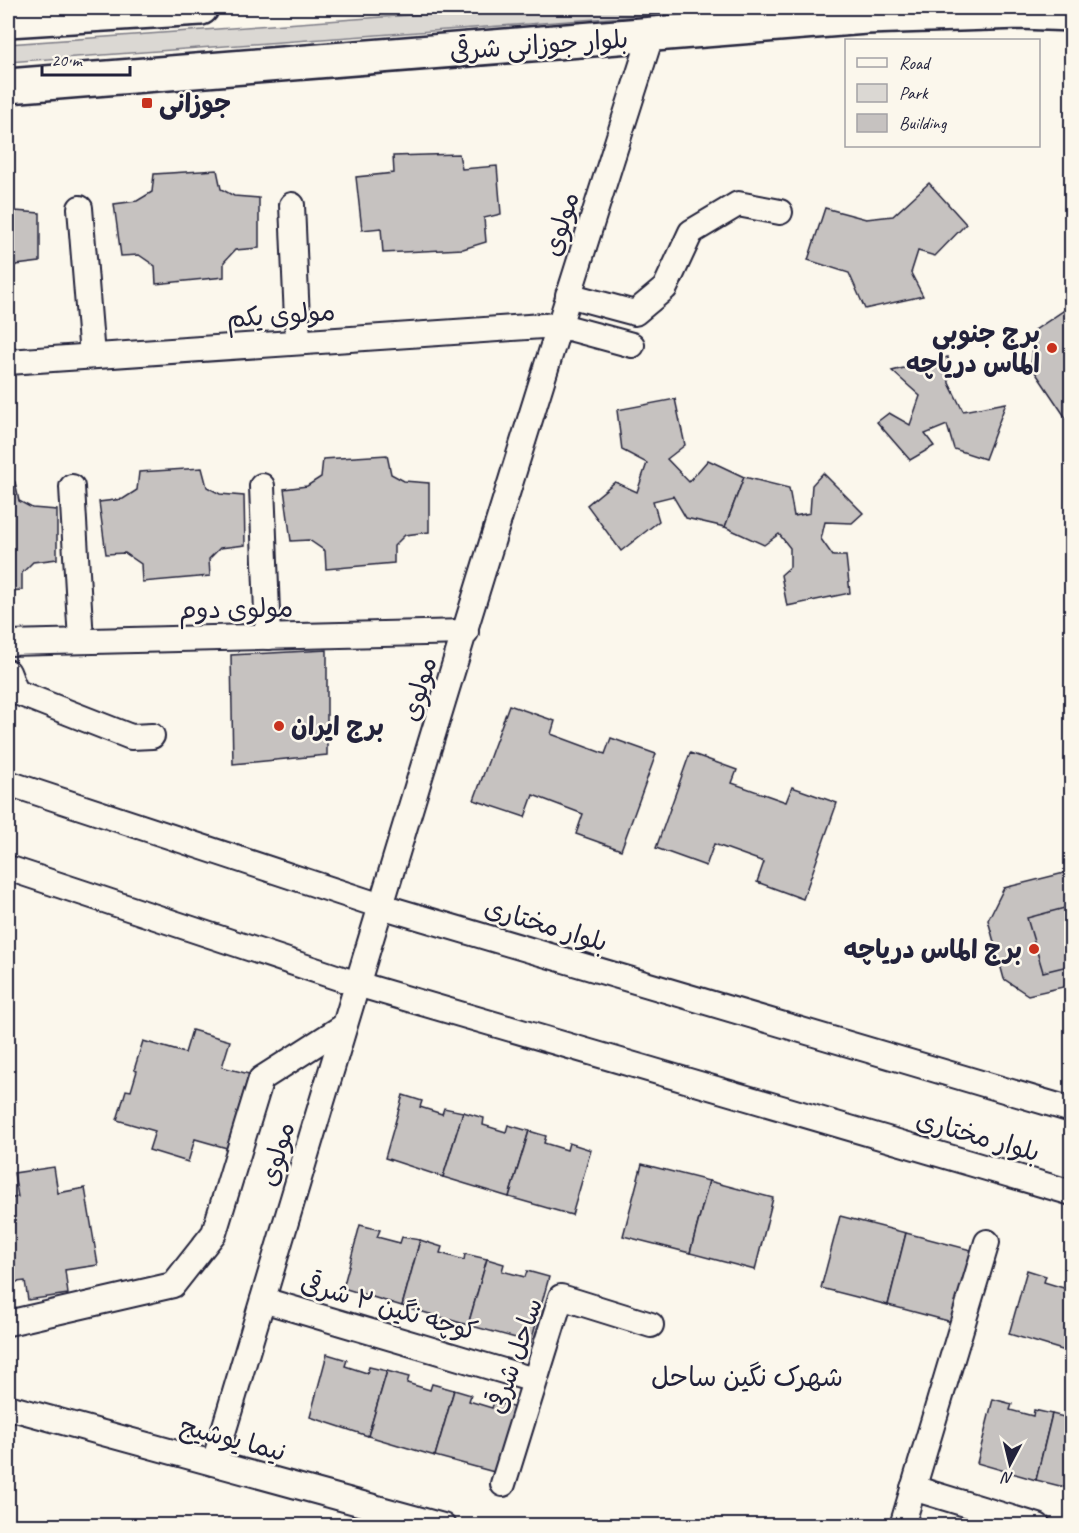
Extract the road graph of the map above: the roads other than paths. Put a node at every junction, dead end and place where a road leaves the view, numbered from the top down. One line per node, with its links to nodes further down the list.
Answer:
1 (201, 8): 2 (street)
2 (132, 10): 4 (street)
3 (1071, 14): 5 (street, بلوار جوزانی شرقی)
4 (8, 20)
5 (651, 36): 6 (street, بلوار جوزانی شرقی); 10 (street, مولوی)
6 (8, 86)
7 (292, 205): 12 (street)
8 (80, 208): 14 (street)
9 (780, 212): 10 (street)
10 (568, 295): 11 (street, مولوی)
11 (558, 326): 12 (street, مولوی یکم); 13 (street, مولوی یکم); 18 (street, مولوی)
12 (298, 342): 14 (street, مولوی یکم)
13 (632, 345)
14 (92, 356): 15 (street, مولوی یکم)
15 (8, 362)
16 (262, 486): 19 (street)
17 (72, 487): 20 (street)
18 (466, 632): 19 (street, مولوی دوم); 26 (street, مولوی)
19 (268, 637): 20 (street, مولوی دوم)
20 (81, 641): 21 (street, مولوی دوم)
21 (8, 643)
22 (8, 672): 23 (street)
23 (152, 736)
24 (8, 783): 26 (street, بلوار مختاری)
25 (8, 868): 27 (street, بلوار مختاری)
26 (381, 906): 27 (street, مولوی); 29 (street, بلوار مختاری)
27 (357, 984): 28 (street, مولوی); 30 (street, بلوار مختاری)
28 (344, 1026): 32 (street, مولوی); 33 (street)
29 (1071, 1110)
30 (1071, 1193)
31 (987, 1242): 39 (street)
32 (263, 1300): 35 (street, کوچه نگین ۲ شرقی); 37 (street, مولوی)
33 (8, 1323)
34 (651, 1325): 35 (street, ساحل شرقی)
35 (534, 1380): 38 (street, ساحل شرقی)
36 (8, 1407): 37 (street, نیما یوشیج)
37 (214, 1463): 40 (street, نیما یوشیج)
38 (503, 1484)
39 (913, 1488): 41 (street); 42 (street)
40 (443, 1526)
41 (902, 1526)
42 (1038, 1526)

